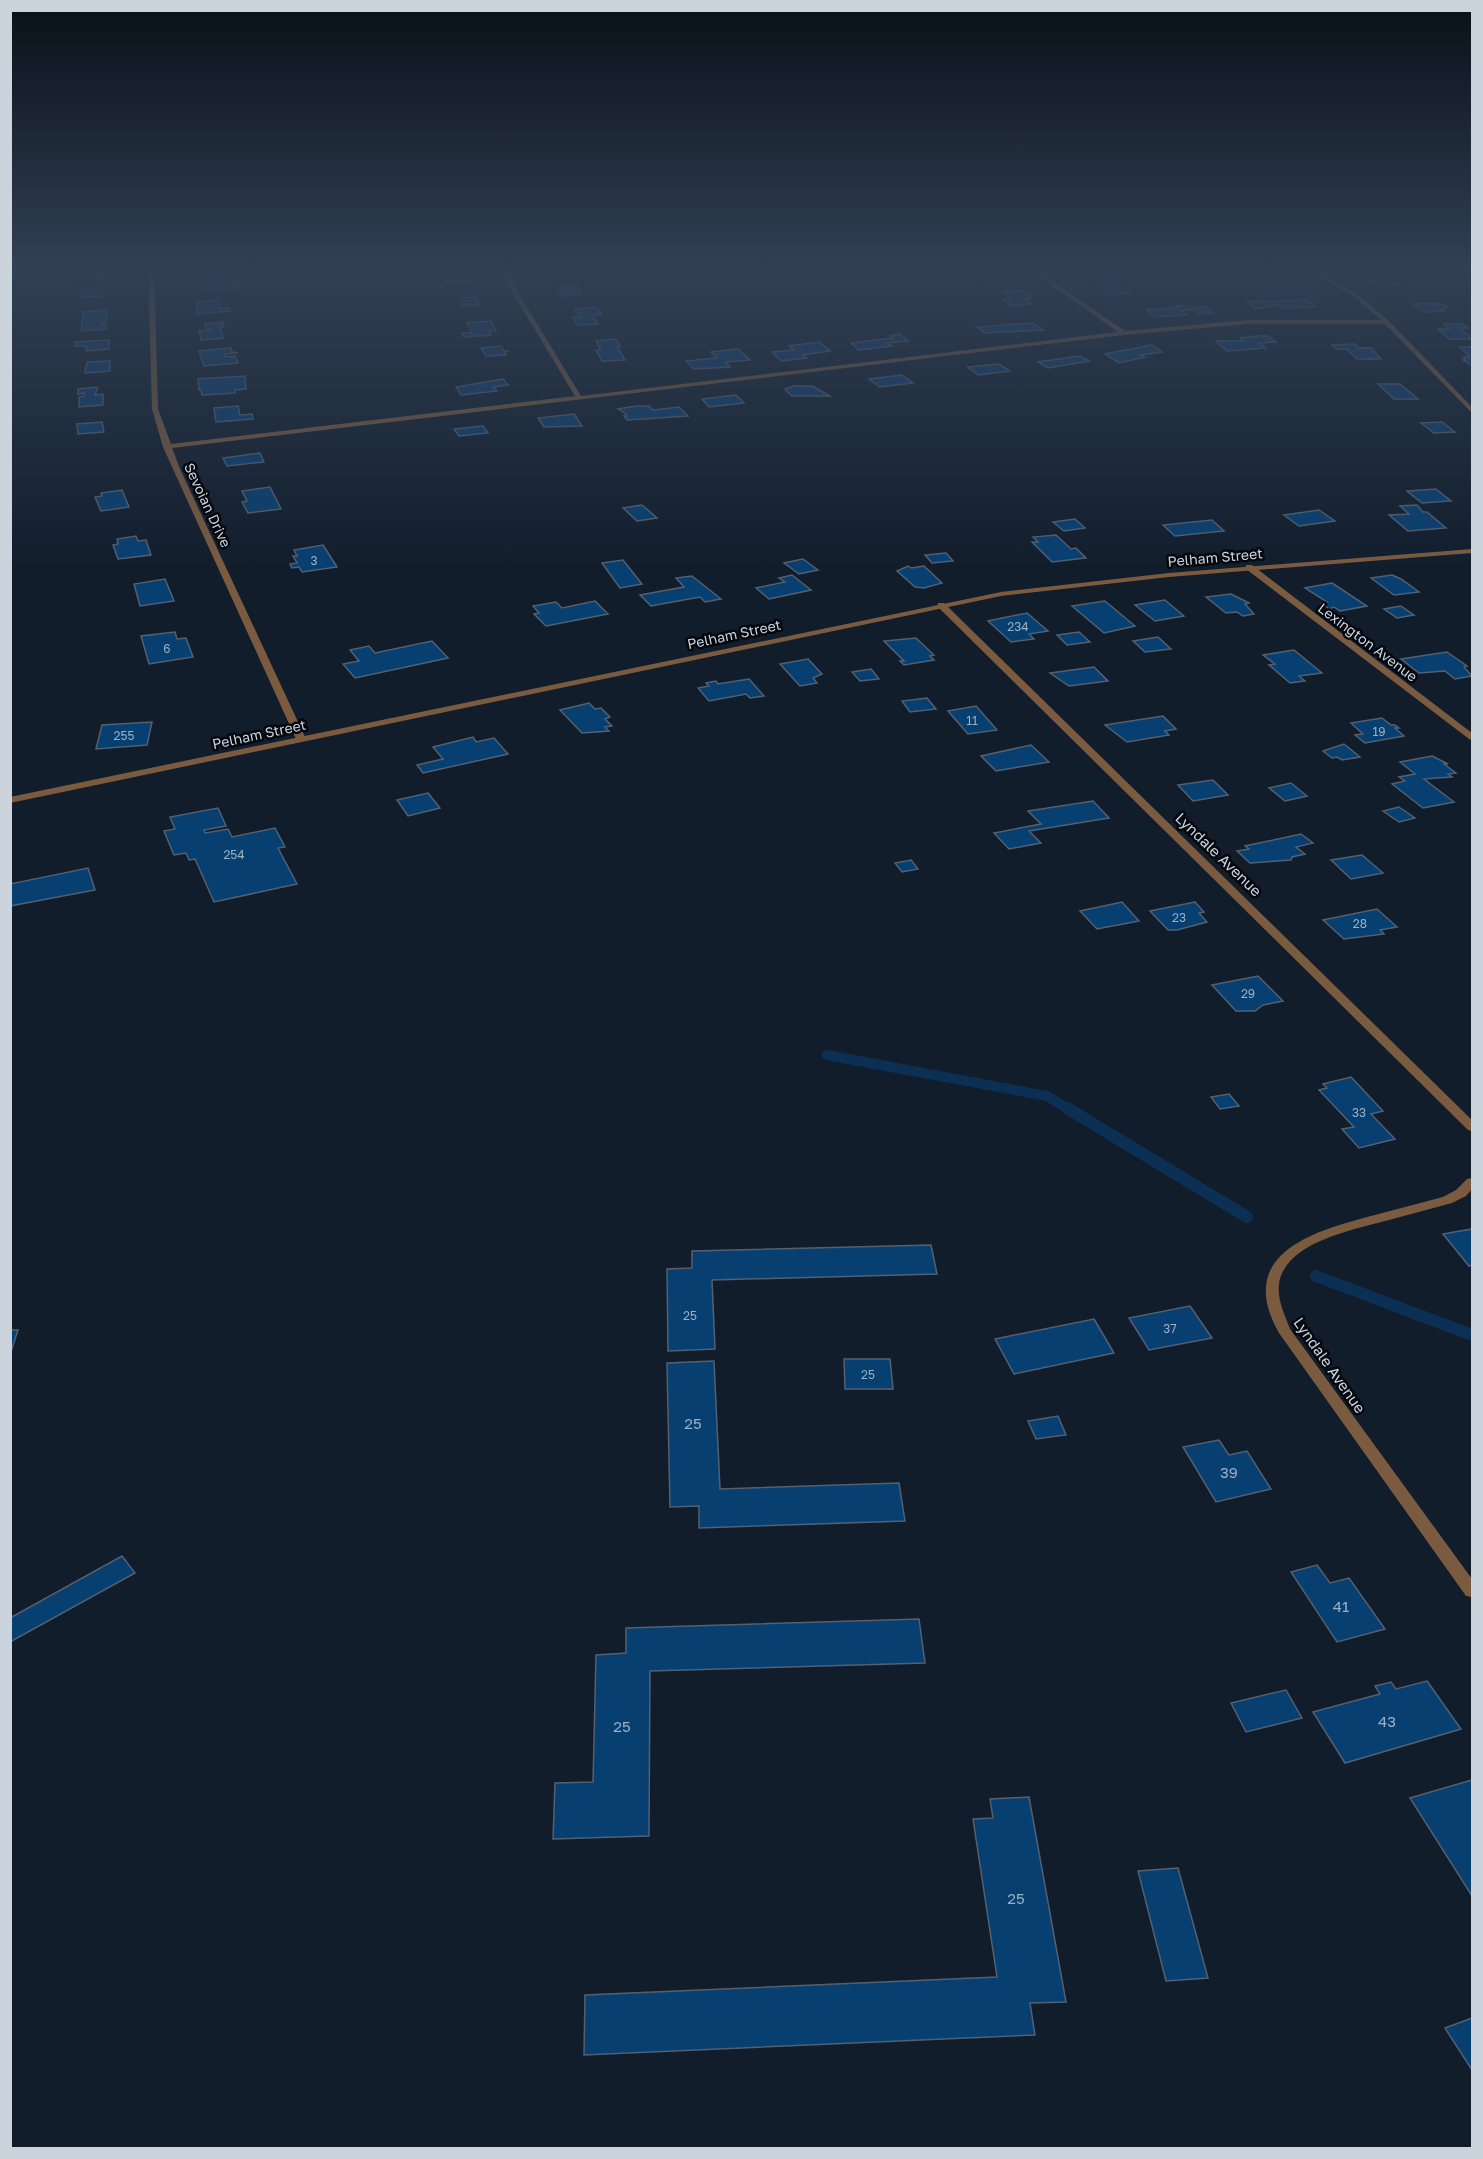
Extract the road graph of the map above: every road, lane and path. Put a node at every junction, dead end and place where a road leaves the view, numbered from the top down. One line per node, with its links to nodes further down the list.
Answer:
1 (154, 369): 7 (street, Sevoian Drive)
2 (561, 369): 5 (street)
3 (814, 369): 5 (street)
4 (1433, 369): 6 (street)
5 (578, 396): 7 (street)
6 (1473, 410)
7 (167, 447): 12 (street, Sevoian Drive)
8 (1473, 551): 9 (street, Pelham Street)
9 (1249, 567): 10 (street, Pelham Street); 11 (street, Lexington Avenue)
10 (941, 605): 12 (street, Pelham Street); 14 (street, Lyndale Avenue)
11 (1473, 737)
12 (301, 739): 13 (street, Pelham Street)
13 (10, 800)
14 (1473, 1127)
15 (1473, 1182): 16 (street, Lyndale Avenue)
16 (1473, 1591)

